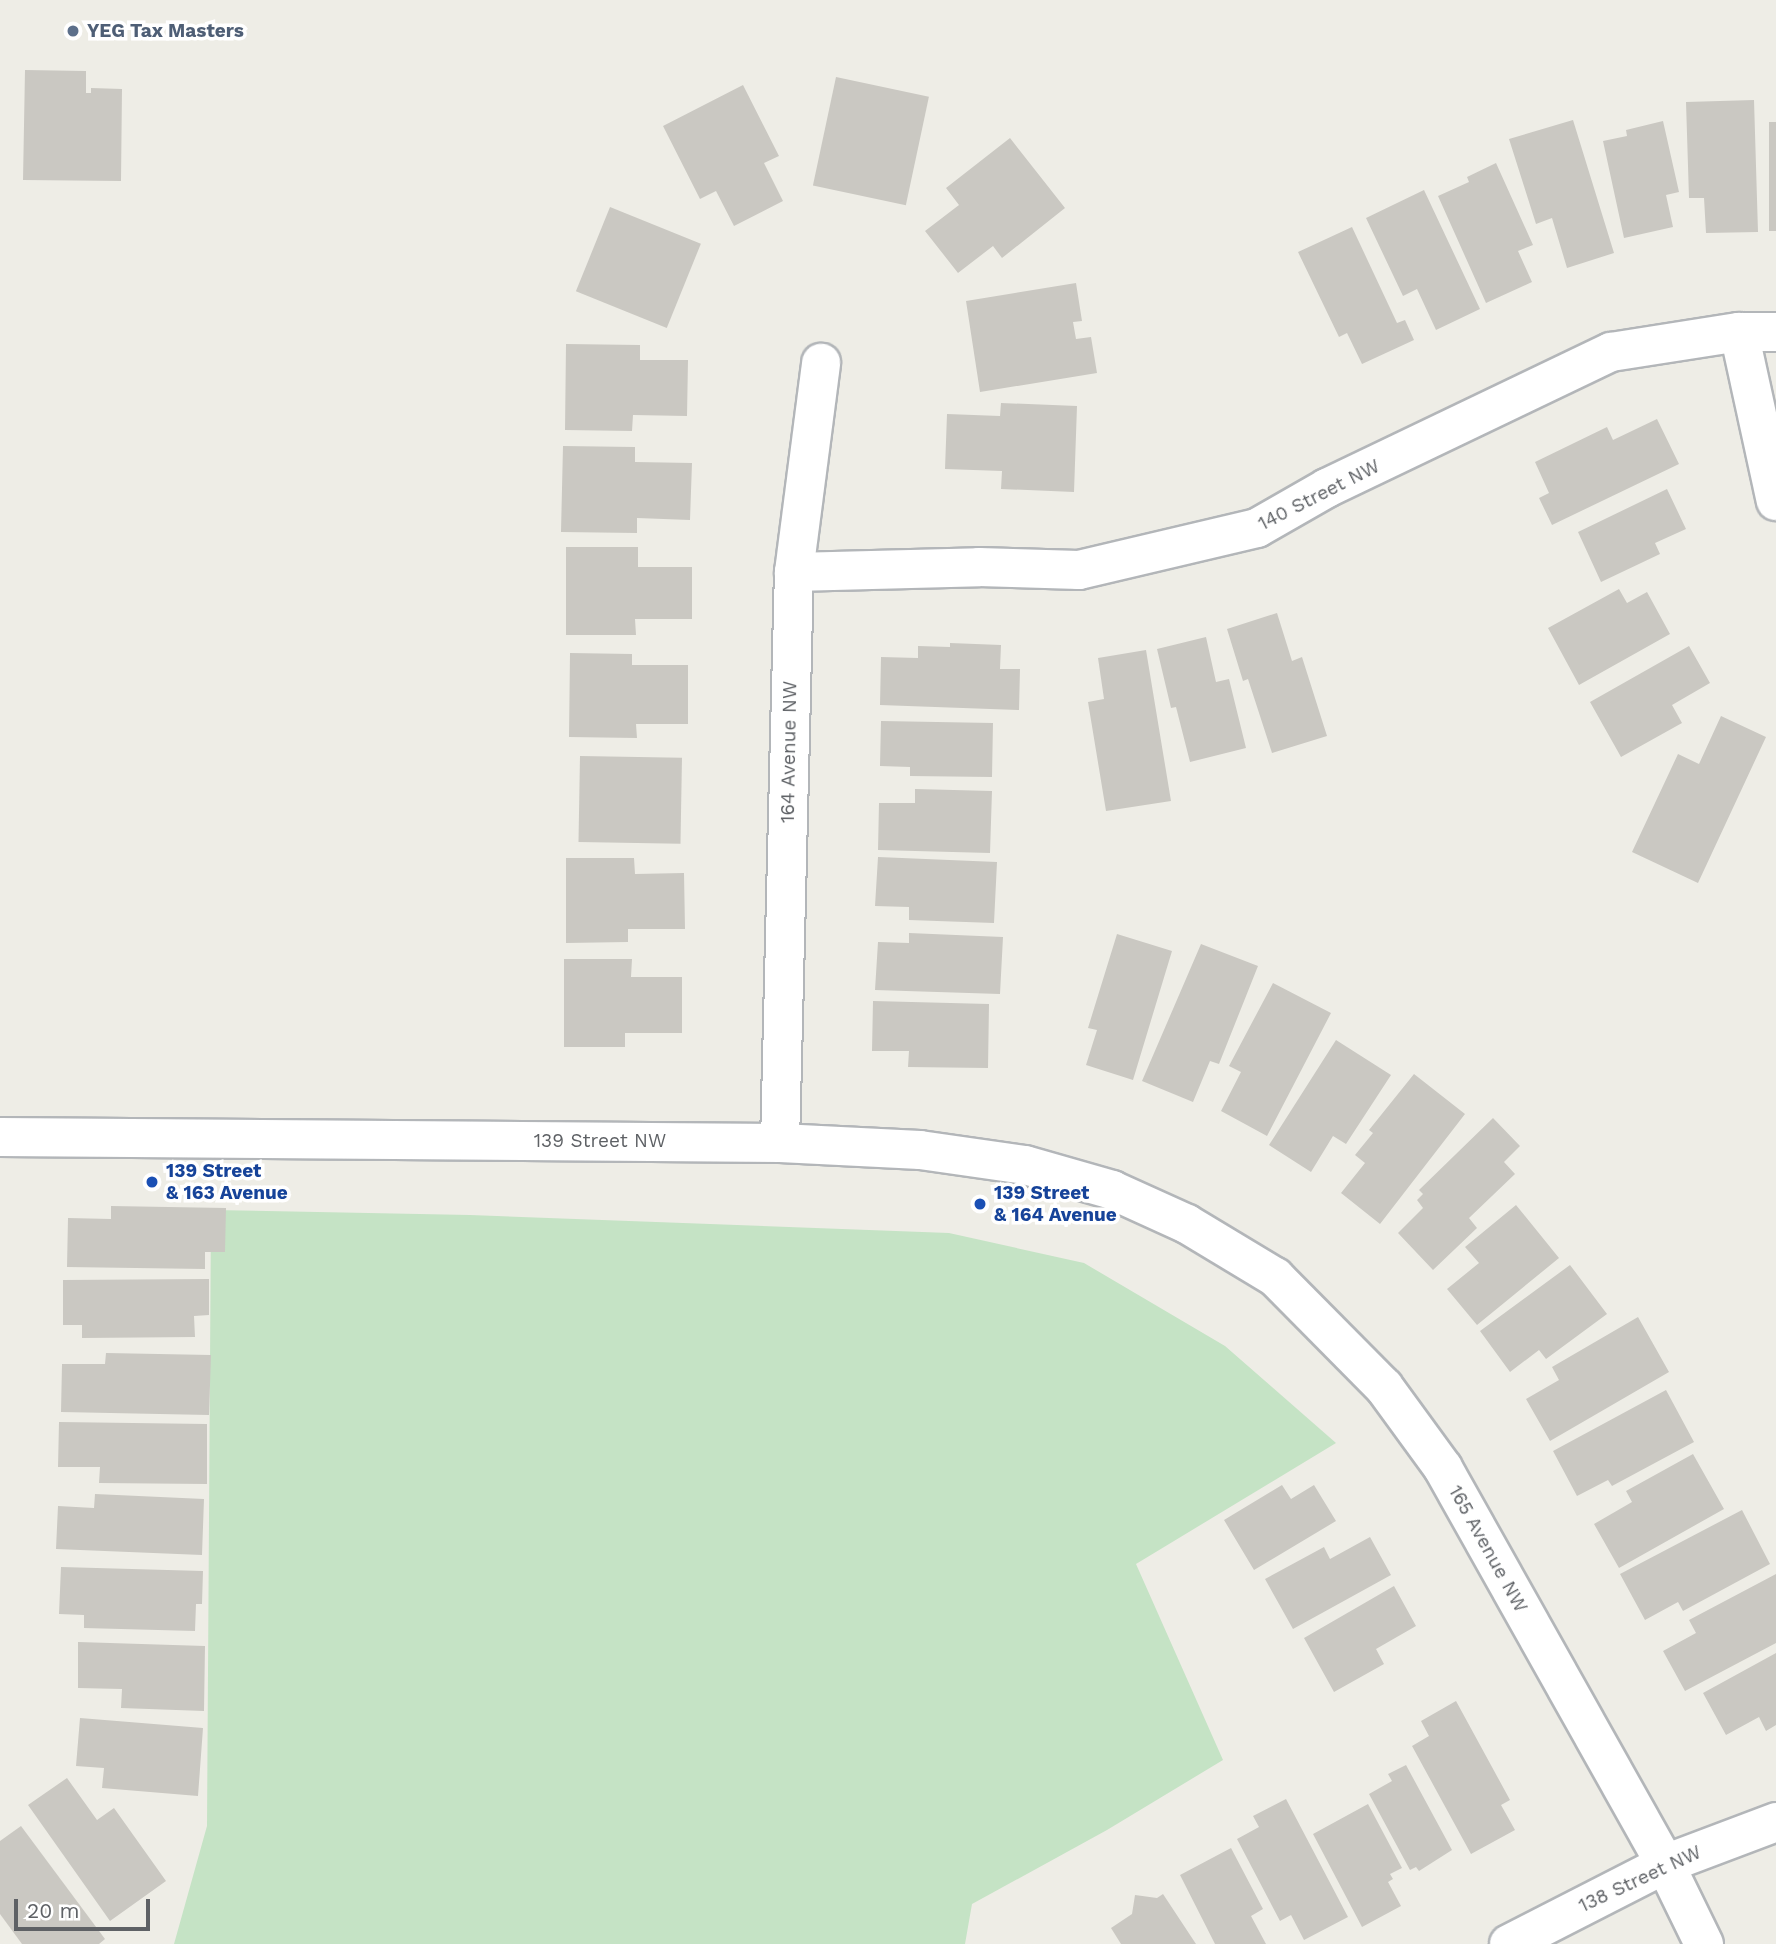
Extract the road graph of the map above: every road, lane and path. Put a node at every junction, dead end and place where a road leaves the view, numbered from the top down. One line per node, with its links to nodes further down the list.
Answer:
1 (1739, 332): 2 (street, 140 Street NW); 4 (street); 5 (street, 140 Street NW)
2 (1776, 332)
3 (821, 363): 5 (street, 164 Avenue NW)
4 (1776, 501)
5 (794, 572): 7 (street, 164 Avenue NW)
6 (0, 1137): 7 (street, 139 Street NW)
7 (780, 1143): 8 (street, 139 Street NW)
8 (1187, 1224): 10 (street, 165 Avenue NW)
9 (1776, 1822): 10 (street, 138 Street NW)
10 (1665, 1864): 11 (street, 138 Street NW); 12 (street, 165 Avenue NW)
11 (1508, 1944)
12 (1704, 1944)

